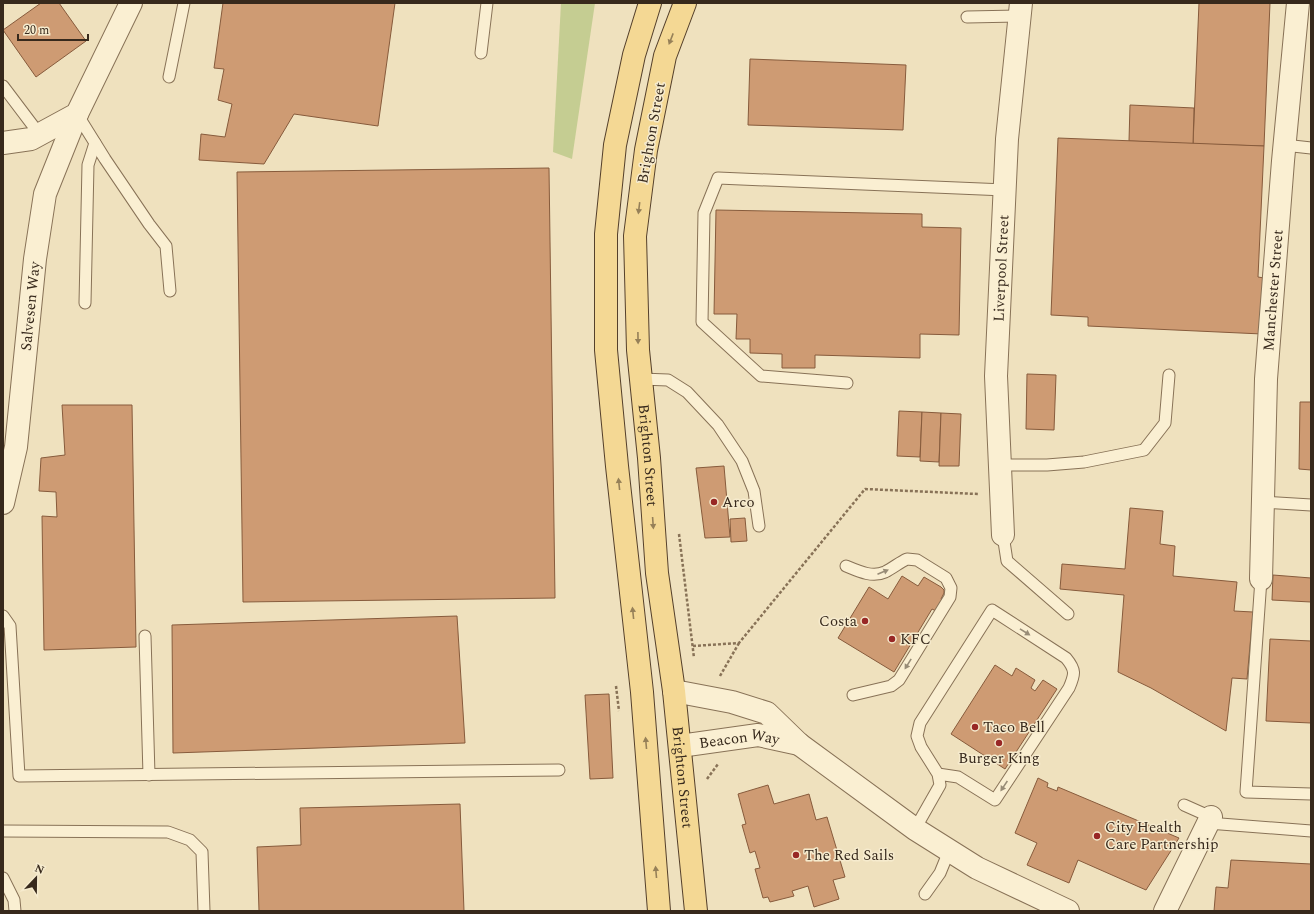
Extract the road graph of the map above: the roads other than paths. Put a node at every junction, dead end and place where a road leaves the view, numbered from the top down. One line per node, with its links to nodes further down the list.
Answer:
1 (131, 3): 12 (street, Salvesen Way)
2 (184, 3): 10 (lane)
3 (487, 3): 9 (lane)
4 (650, 3): 53 (main road, Brighton Street, one-way to 4)
5 (685, 3): 22 (main road, Brighton Street, one-way to 22)
6 (1298, 3): 16 (street, Manchester Street)
7 (1020, 10): 8 (lane); 18 (street, Liverpool Street)
8 (967, 17)
9 (481, 53)
10 (169, 77)
11 (3, 86): 13 (lane)
12 (77, 114): 13 (street); 15 (lane); 26 (street, Salvesen Way)
13 (40, 135): 14 (street)
14 (3, 143)
15 (95, 143): 19 (lane); 20 (lane)
16 (1284, 145): 17 (lane); 25 (street, Manchester Street)
17 (1311, 148)
18 (1005, 190): 23 (lane); 24 (street, Liverpool Street)
19 (170, 291)
20 (85, 303)
21 (1169, 375): 24 (lane)
22 (641, 379): 28 (lane); 35 (main road, Brighton Street, one-way to 35)
23 (847, 383)
24 (1000, 465): 29 (street, Liverpool Street)
25 (1263, 502): 27 (lane); 31 (street, Manchester Street)
26 (3, 503)
27 (1311, 505)
28 (759, 526)
29 (1003, 535): 32 (lane)
30 (846, 566): 36 (lane, one-way to 36)
31 (1261, 579): 42 (lane)
32 (1068, 614)
33 (3, 616): 41 (lane)
34 (145, 636): 41 (lane)
35 (674, 691): 37 (street, Beacon Way); 38 (main road, Brighton Street)
36 (853, 694)
37 (799, 744): 38 (street, Beacon Way); 45 (street, Beacon Way)
38 (680, 746): 54 (main road, Brighton Street)
39 (559, 770): 41 (lane)
40 (938, 774): 40 (lane, one-way to 40); 45 (lane)
41 (149, 775)
42 (1311, 794)
43 (1184, 805): 44 (lane)
44 (1209, 820): 47 (lane); 56 (street)
45 (915, 829): 48 (street, Beacon Way)
46 (3, 831): 52 (lane)
47 (1311, 831)
48 (949, 851): 50 (lane); 55 (street, Beacon Way)
49 (3, 878): 51 (lane)
50 (925, 894)
51 (16, 911)
52 (204, 911)
53 (659, 911)
54 (696, 911)
55 (1068, 911)
56 (1165, 911)

